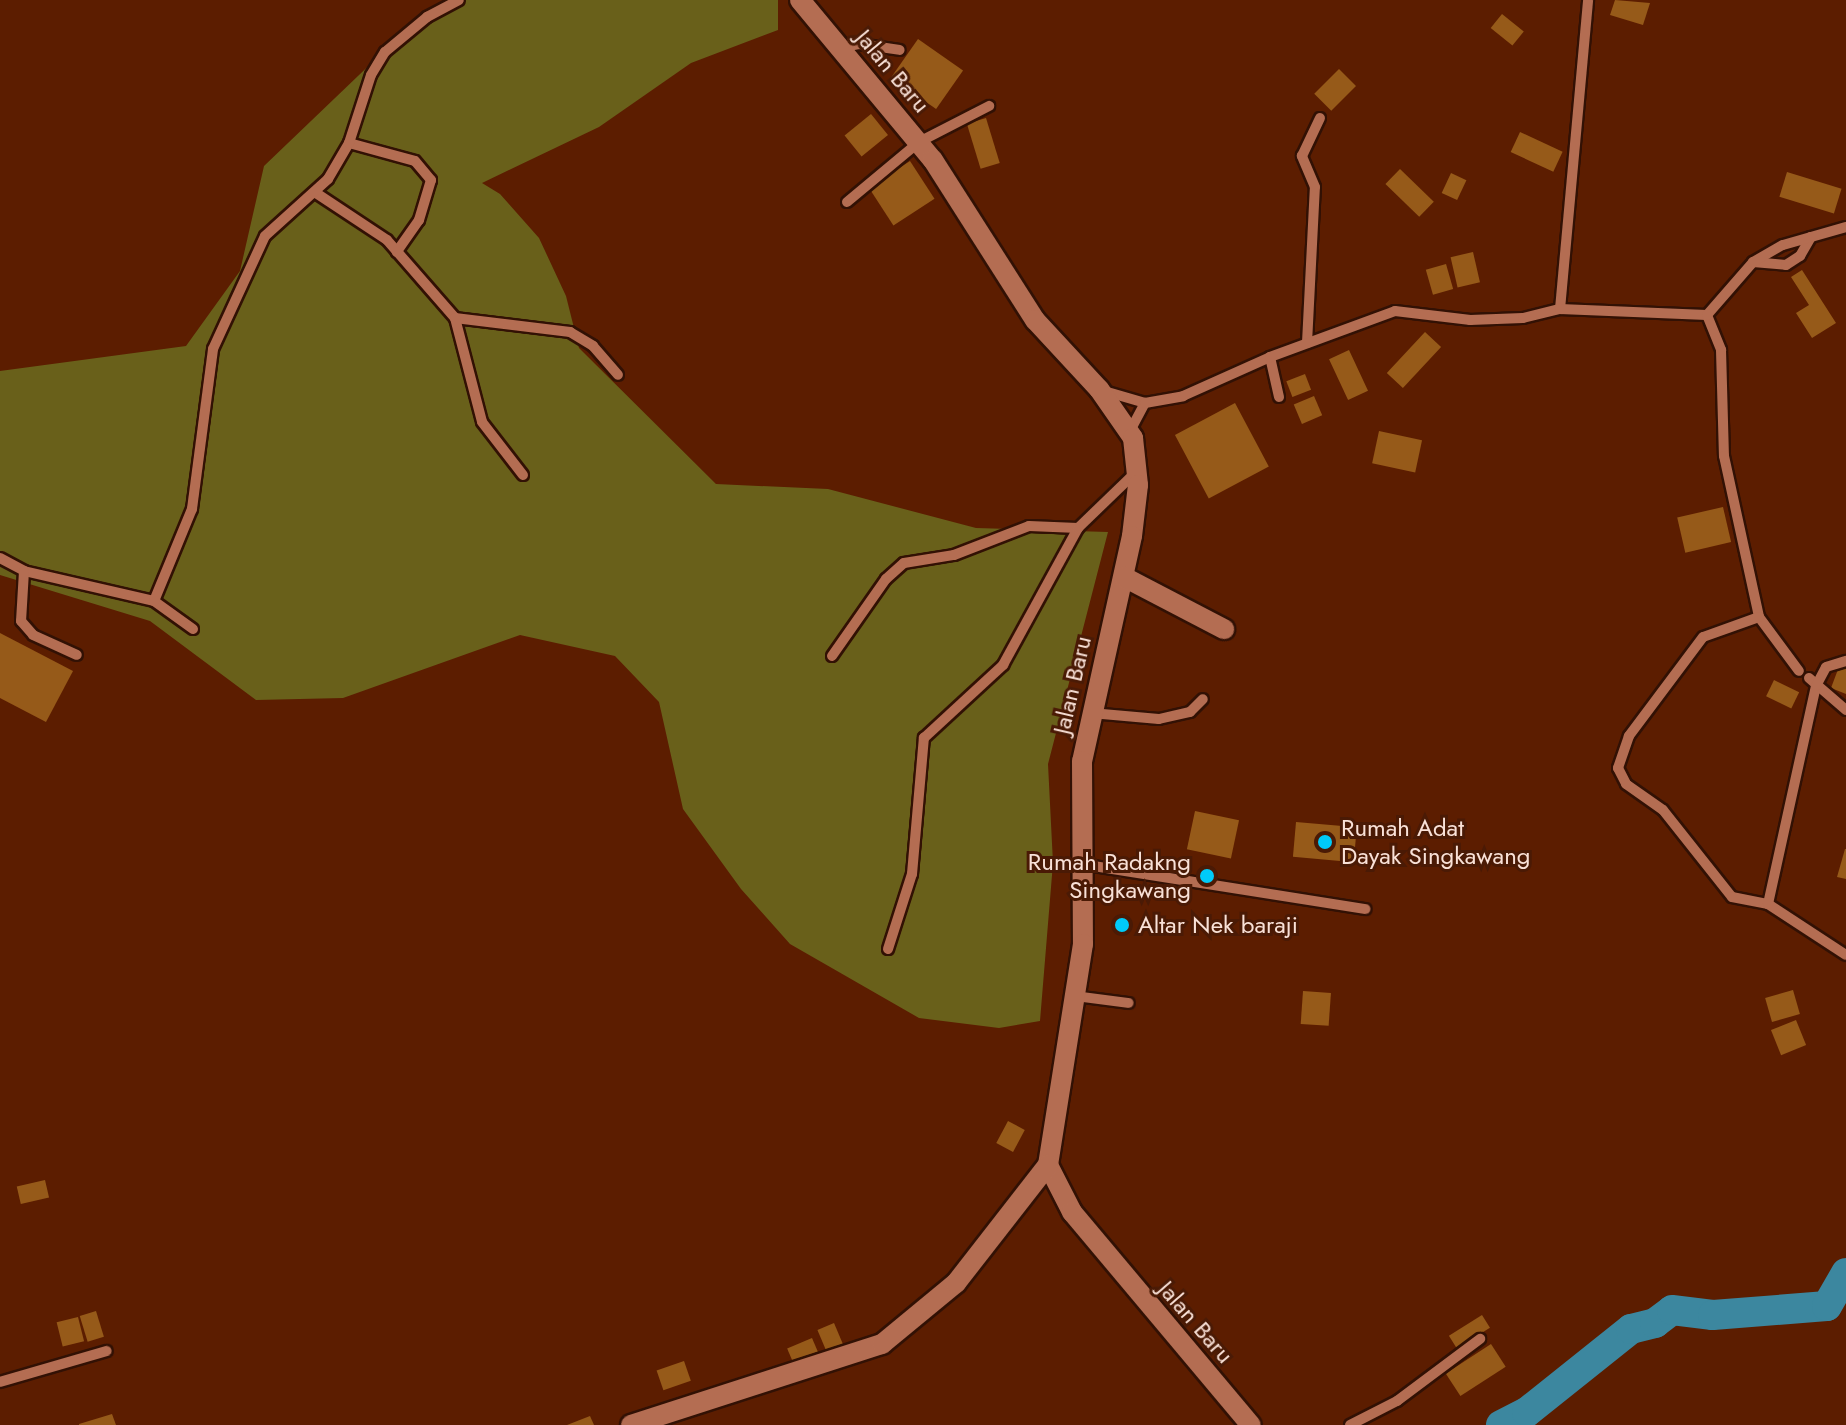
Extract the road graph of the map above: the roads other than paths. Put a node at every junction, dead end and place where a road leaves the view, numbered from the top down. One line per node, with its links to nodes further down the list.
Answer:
1 (459, 0): 9 (lane)
2 (1588, 0): 16 (lane)
3 (804, 1): 4 (street, Jalan Baru)
4 (839, 48): 5 (lane); 8 (street, Jalan Baru)
5 (900, 50)
6 (989, 106): 8 (lane)
7 (1320, 118): 19 (lane)
8 (919, 142): 11 (lane); 22 (street, Jalan Baru)
9 (349, 143): 10 (lane); 14 (lane)
10 (316, 193): 14 (lane); 32 (lane)
11 (847, 202)
12 (1846, 227): 13 (lane)
13 (1811, 237): 15 (lane); 15 (lane)
14 (397, 252): 18 (lane)
15 (1753, 262): 17 (lane)
16 (1560, 309): 17 (lane); 19 (lane)
17 (1707, 315): 33 (lane)
18 (455, 318): 21 (lane); 27 (lane)
19 (1307, 343): 20 (lane)
20 (1270, 357): 23 (lane); 24 (lane)
21 (618, 375)
22 (1099, 389): 24 (lane); 25 (street, Jalan Baru)
23 (1279, 397)
24 (1145, 403): 25 (lane)
25 (1130, 431): 26 (street, Jalan Baru)
26 (1138, 470): 28 (lane); 31 (street, Jalan Baru)
27 (523, 475)
28 (1078, 528): 37 (lane); 46 (lane)
29 (0, 558): 30 (lane)
30 (24, 571): 32 (lane); 36 (lane)
31 (1124, 577): 35 (street); 42 (street, Jalan Baru)
32 (154, 601): 34 (lane)
33 (1759, 617): 39 (lane); 44 (lane)
34 (193, 629)
35 (1224, 629)
36 (77, 655)
37 (832, 656)
38 (1846, 661): 39 (lane)
39 (1808, 679): 41 (lane); 44 (lane)
40 (1203, 699): 42 (lane)
41 (1846, 710)
42 (1091, 713): 43 (street, Jalan Baru)
43 (1081, 864): 45 (lane); 48 (street, Jalan Baru)
44 (1768, 904): 47 (lane)
45 (1365, 909)
46 (888, 949)
47 (1846, 955)
48 (1075, 996): 49 (lane); 50 (street, Jalan Baru)
49 (1129, 1003)
50 (1048, 1165): 54 (street); 55 (street, Jalan Baru)
51 (1480, 1339): 56 (lane)
52 (107, 1351): 53 (lane)
53 (0, 1382)
54 (631, 1425)
55 (1251, 1425)
56 (1350, 1425)

